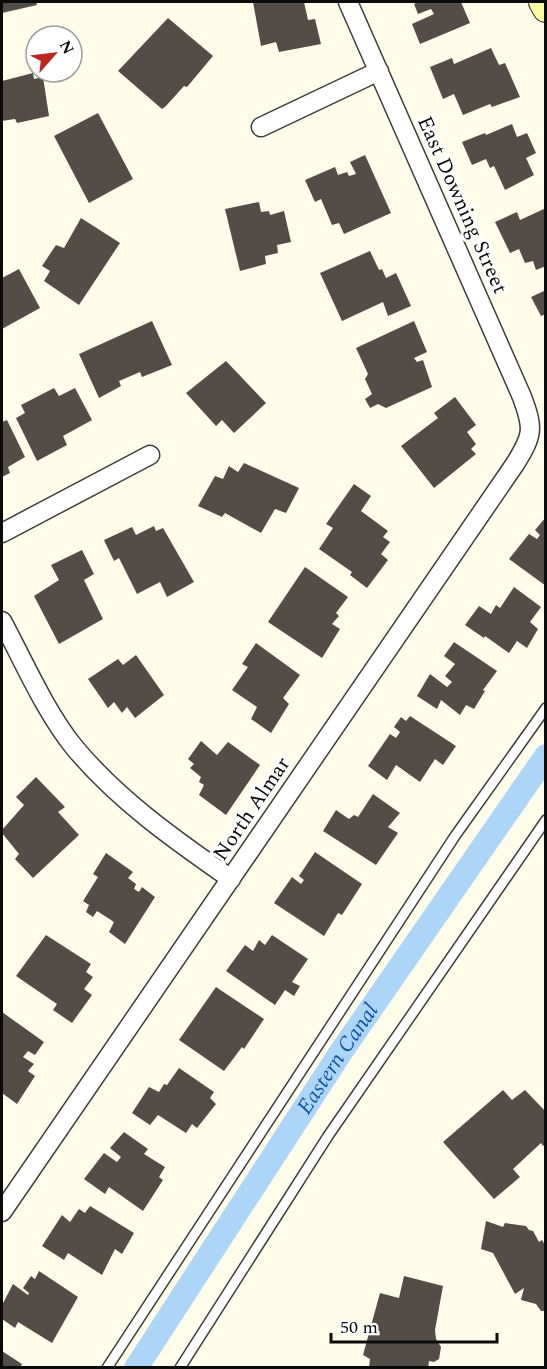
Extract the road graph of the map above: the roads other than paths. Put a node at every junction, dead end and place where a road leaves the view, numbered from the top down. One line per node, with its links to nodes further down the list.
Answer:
1 (348, 2): 4 (street, East Downing Street)
2 (542, 2): 3 (street)
3 (546, 9)
4 (379, 71): 5 (street); 6 (street, East Downing Street)
5 (261, 127)
6 (531, 427): 12 (street, North Almar)
7 (150, 455): 8 (street)
8 (2, 533)
9 (2, 621): 12 (street)
10 (546, 708): 14 (lane)
11 (546, 820): 15 (lane)
12 (231, 879): 13 (street, North Almar)
13 (2, 1212)
14 (107, 1368)
15 (180, 1368)

